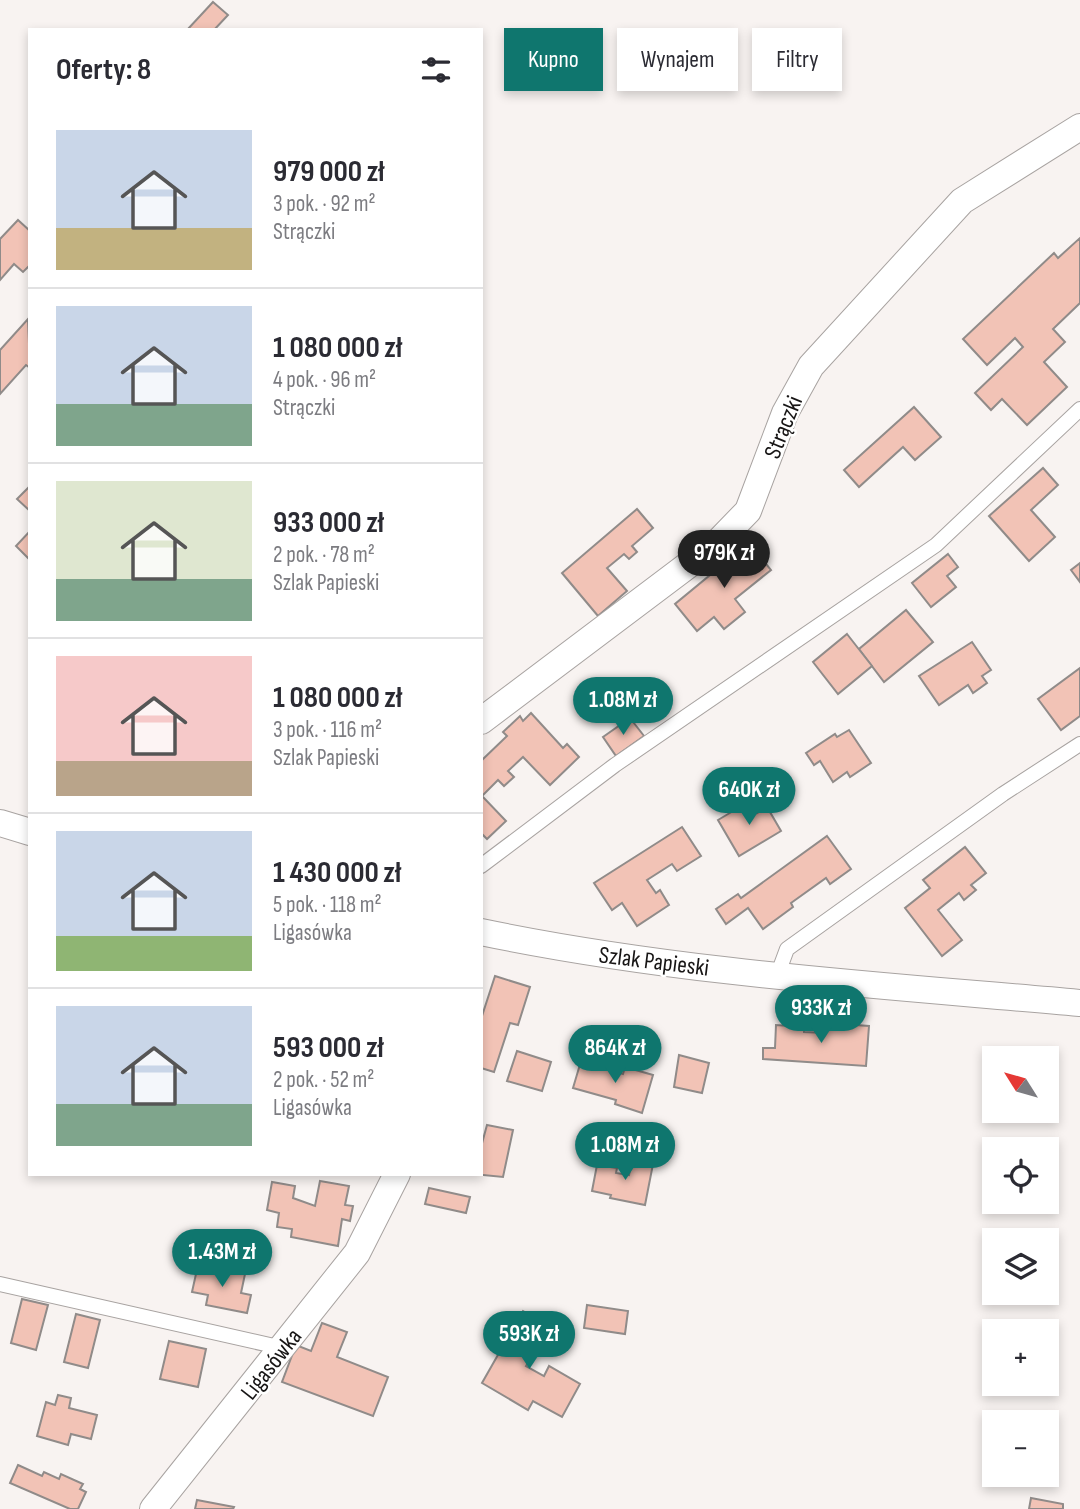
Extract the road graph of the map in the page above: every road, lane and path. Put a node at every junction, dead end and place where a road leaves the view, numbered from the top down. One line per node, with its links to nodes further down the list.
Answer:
1 (1080, 127): 3 (street, Strączki)
2 (1080, 409): 7 (lane)
3 (483, 719)
4 (1080, 744): 9 (lane)
5 (0, 823): 6 (street)
6 (28, 831)
7 (483, 864)
8 (483, 934): 9 (street, Szlak Papieski)
9 (777, 976): 10 (street, Szlak Papieski)
10 (1080, 1003)
11 (396, 1176): 13 (street, Ligasówka)
12 (0, 1284): 13 (lane)
13 (283, 1348): 14 (street, Ligasówka)
14 (153, 1509)

